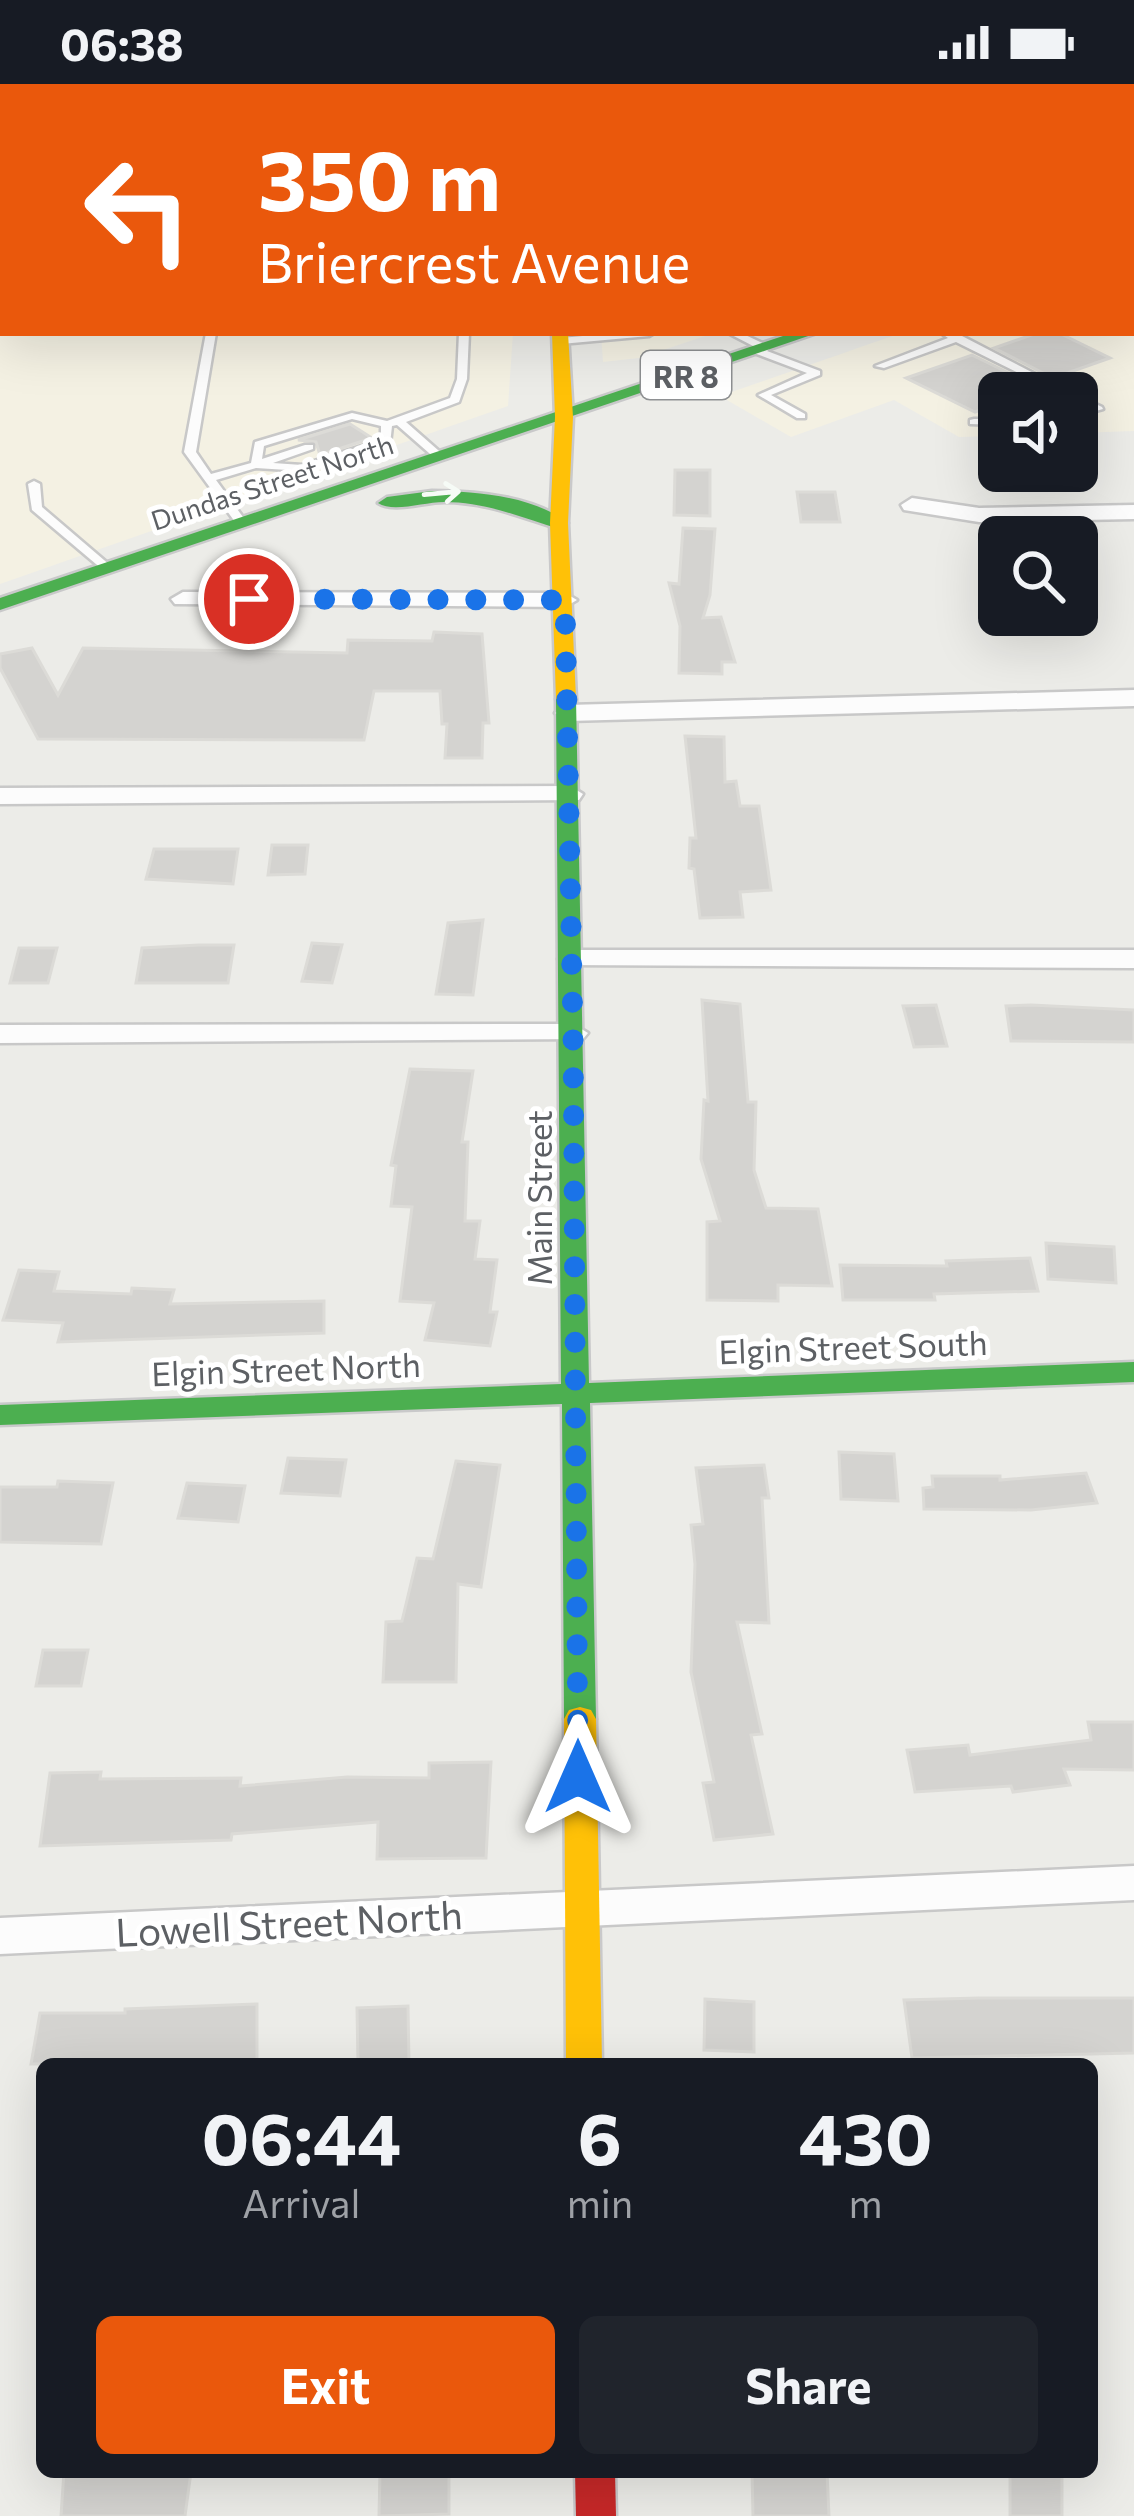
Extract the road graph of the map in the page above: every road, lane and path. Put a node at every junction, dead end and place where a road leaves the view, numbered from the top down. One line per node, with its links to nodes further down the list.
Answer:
1 (497, 84): 2 (lane)
2 (544, 84)
3 (210, 336): 21 (lane)
4 (464, 336): 16 (lane)
5 (738, 336): 9 (lane)
6 (800, 336): 9 (main road, RR 8)
7 (951, 336): 10 (lane); 11 (lane)
8 (561, 337): 13 (main road, Main Street)
9 (762, 349): 12 (lane); 13 (main road, RR 8)
10 (880, 366)
11 (1024, 372)
12 (801, 416)
13 (564, 417): 19 (main road, Dundas Street North / RR 8); 26 (main road, Main Street)
14 (974, 422): 15 (lane)
15 (978, 422)
16 (393, 423): 17 (lane); 19 (lane); 20 (lane); 20 (lane)
17 (362, 431)
18 (309, 447): 20 (lane)
19 (441, 458): 23 (main road, Dundas Street North / RR 8)
20 (256, 465): 21 (lane)
21 (209, 478): 27 (lane)
22 (34, 484): 28 (lane)
23 (327, 496): 26 (main road, one-way to 26); 27 (main road, Dundas Street North / RR 8)
24 (912, 505): 25 (street)
25 (1134, 512)
26 (559, 523): 30 (main road, Main Street)
27 (242, 524): 28 (main road, Dundas Street North / RR 8)
28 (106, 568): 31 (main road, Dundas Street North / RR 8)
29 (183, 599): 30 (street)
30 (565, 600): 33 (main road, Main Street)
31 (0, 604)
32 (1134, 698): 33 (street)
33 (568, 713): 34 (main road, Main Street)
34 (570, 794): 35 (street); 36 (main road, Main Street)
35 (0, 796)
36 (572, 959): 37 (street); 38 (main road, Main Street)
37 (1134, 959)
38 (573, 1033): 39 (street); 41 (main road, Main Street)
39 (0, 1034)
40 (1134, 1372): 41 (main road, Elgin Street South)
41 (575, 1392): 42 (main road, Elgin Street North); 44 (main road, Main Street)
42 (0, 1415)
43 (1134, 1883): 44 (street, Lowell Street North)
44 (579, 1908): 45 (street, Lowell Street North); 46 (main road, Main Street)
45 (0, 1936)
46 (584, 2058)
47 (595, 2478): 48 (main road)
48 (596, 2516)

